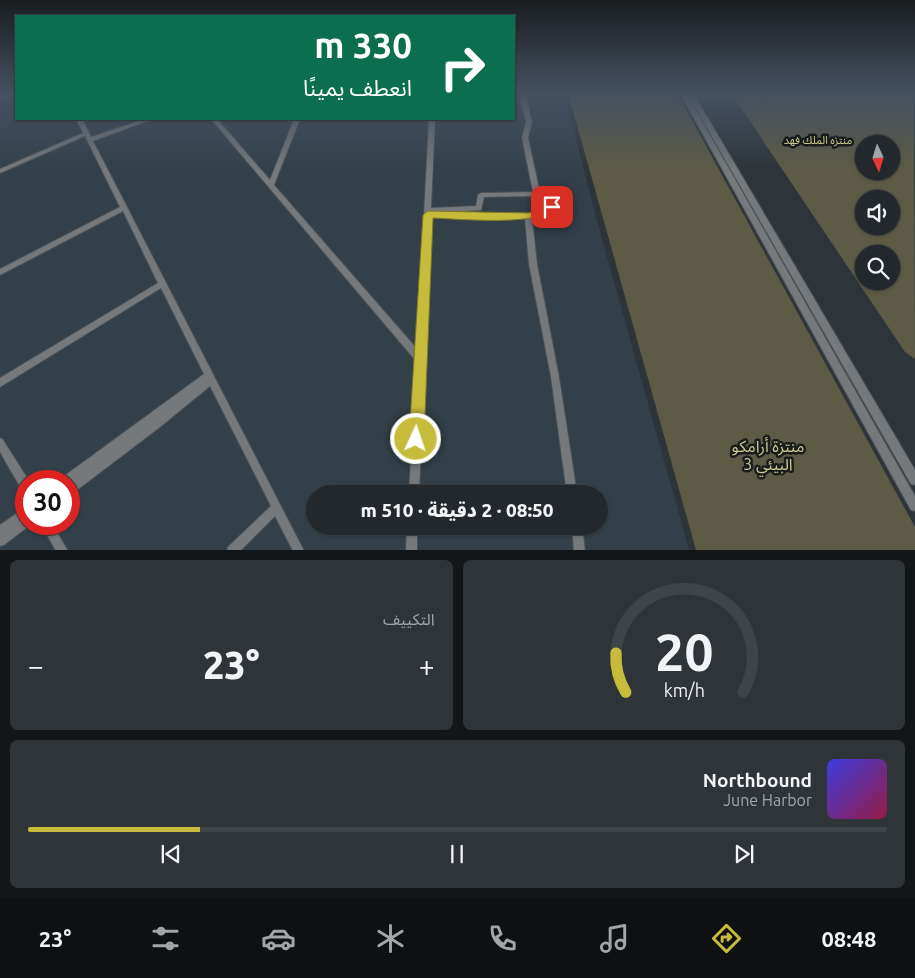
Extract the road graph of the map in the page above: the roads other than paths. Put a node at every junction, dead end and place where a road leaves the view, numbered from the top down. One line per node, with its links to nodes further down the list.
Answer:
1 (528, 119): 14 (street)
2 (702, 119): 12 (street)
3 (79, 120): 8 (street)
4 (146, 120): 8 (street)
5 (215, 120): 13 (street)
6 (297, 120): 13 (street)
7 (432, 120): 16 (street)
8 (87, 135): 9 (street); 15 (street)
9 (39, 152): 10 (street); 11 (street)
10 (0, 166)
11 (0, 171)
12 (736, 180): 18 (street); 19 (street)
13 (271, 186): 23 (street)
14 (537, 194): 16 (street); 17 (street)
15 (123, 207): 20 (street); 21 (street); 22 (street)
16 (428, 212): 17 (street); 23 (street)
17 (528, 216): 34 (street)
18 (776, 257): 19 (street); 27 (street)
19 (786, 257): 26 (street)
20 (0, 268)
21 (0, 272)
22 (162, 284): 24 (street); 25 (street)
23 (420, 359): 33 (street)
24 (210, 377): 30 (street); 32 (street); 36 (street)
25 (0, 383)
26 (870, 403): 27 (street); 31 (street)
27 (859, 404): 35 (street)
28 (0, 444): 29 (street)
29 (16, 470)
30 (80, 472)
31 (915, 480)
32 (80, 481)
33 (414, 485)
34 (571, 485)
35 (915, 506)
36 (277, 507): 45 (street); 46 (street)
37 (15, 520): 39 (street)
38 (15, 529): 43 (street)
39 (0, 532)
40 (53, 535): 44 (street)
41 (412, 535): 47 (street)
42 (578, 535): 48 (street)
43 (0, 541)
44 (63, 550)
45 (232, 550)
46 (299, 550)
47 (411, 550)
48 (580, 550)

